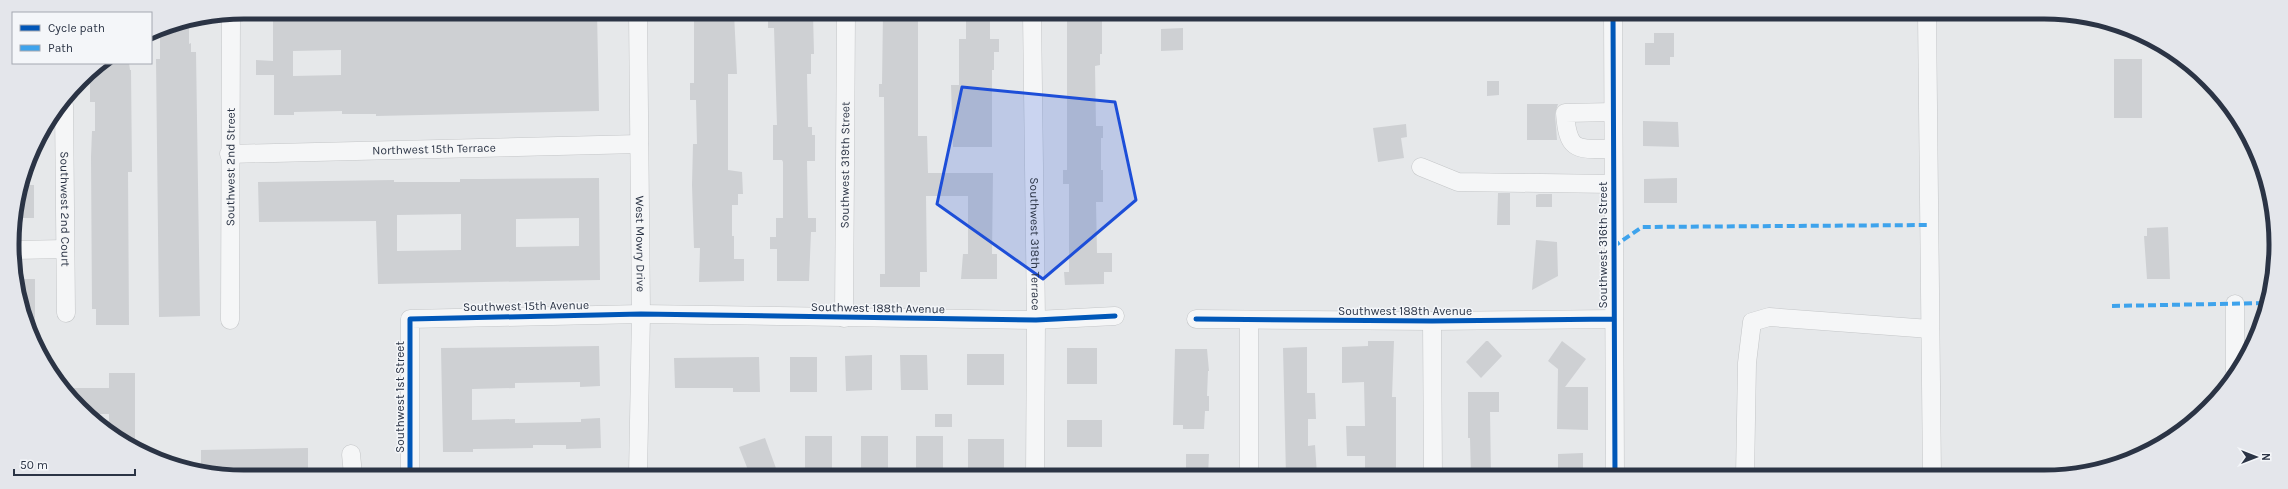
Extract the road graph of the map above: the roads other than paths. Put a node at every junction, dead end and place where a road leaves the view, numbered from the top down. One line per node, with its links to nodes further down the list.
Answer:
1 (231, 19): 11 (street, Southwest 2nd Street)
2 (638, 19): 9 (street, West Mowry Drive)
3 (846, 19): 20 (street, Southwest 319th Street)
4 (1032, 19): 25 (street, Southwest 318th Terrace)
5 (1612, 19): 8 (street, Southwest 316th Street)
6 (1927, 19): 28 (street)
7 (64, 110): 14 (street, Southwest 2nd Court)
8 (1613, 112): 10 (street, Southwest 316th Street); 10 (street)
9 (639, 144): 11 (street, Northwest 15th Terrace); 18 (street, West Mowry Drive)
10 (1613, 149): 13 (street, Southwest 316th Street)
11 (229, 154): 24 (street, Southwest 2nd Street)
12 (1421, 167): 13 (street)
13 (1613, 184): 23 (street, Southwest 316th Street)
14 (65, 249): 15 (street); 17 (street, Southwest 2nd Court)
15 (19, 250)
16 (2235, 304): 29 (street)
17 (66, 313)
18 (641, 314): 20 (street, Southwest 188th Avenue); 21 (street, Southwest 15th Avenue); 33 (street, West Mowry Drive)
19 (1115, 316): 25 (street, Southwest 188th Avenue)
20 (844, 318): 25 (street, Southwest 188th Avenue)
21 (410, 319): 32 (street, Southwest 1st Street)
22 (1196, 319): 26 (street, Southwest 188th Avenue)
23 (1614, 319): 27 (street, Southwest 188th Avenue); 37 (street, Southwest 316th Street)
24 (230, 320)
25 (1036, 320): 34 (street, Southwest 318th Terrace)
26 (1249, 320): 27 (street, Southwest 188th Avenue); 35 (street)
27 (1432, 321): 36 (street)
28 (1930, 329): 38 (street); 39 (street)
29 (2235, 364)
30 (351, 454): 31 (street)
31 (353, 470)
32 (410, 470)
33 (638, 470)
34 (1035, 470)
35 (1250, 470)
36 (1433, 470)
37 (1615, 470)
38 (1745, 470)
39 (1932, 470)

